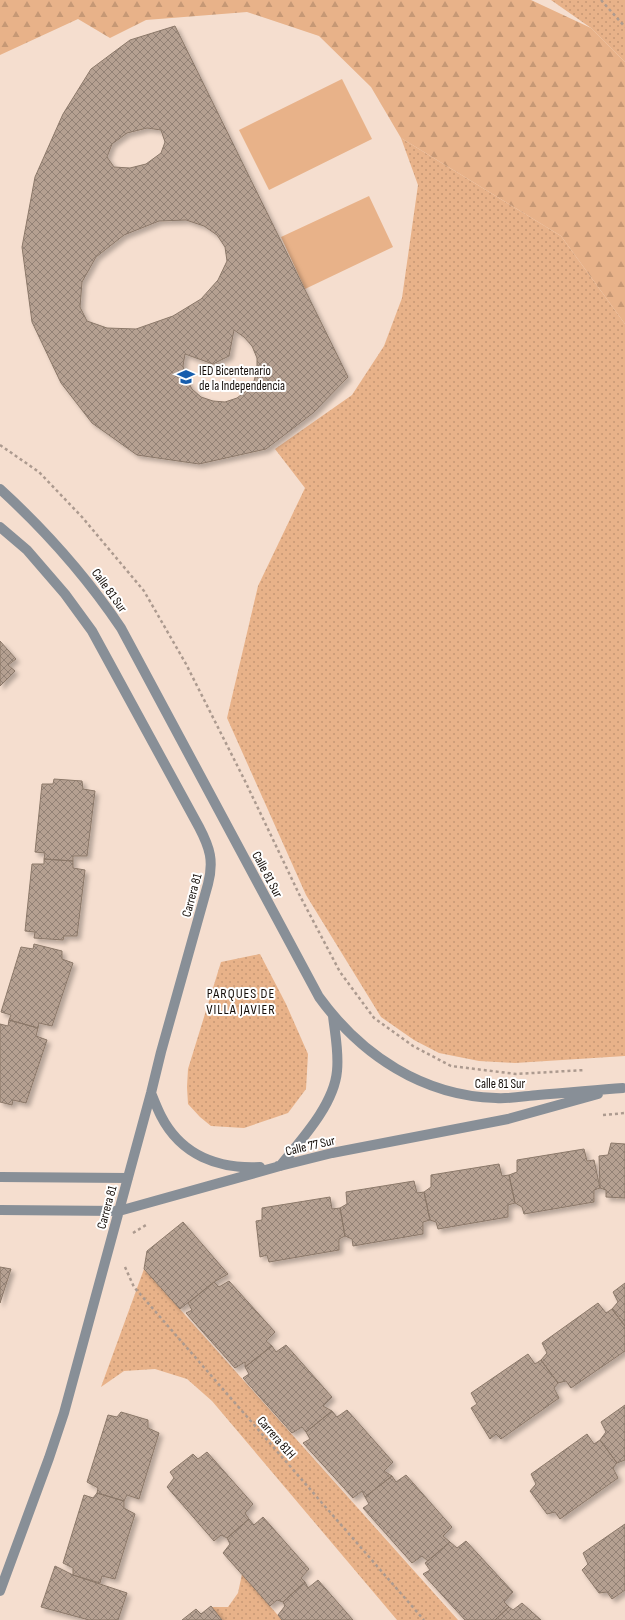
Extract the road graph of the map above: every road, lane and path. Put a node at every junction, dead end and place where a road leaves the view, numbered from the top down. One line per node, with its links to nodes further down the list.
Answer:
1 (601, 0): 2 (path)
2 (625, 27)
3 (0, 445): 7 (path)
4 (0, 489): 6 (street, Calle 81 Sur)
5 (0, 528): 9 (street, Carrera 81)
6 (333, 1016): 8 (street, Calle 81 Sur); 12 (street)
7 (590, 1069)
8 (624, 1088): 12 (street, Calle 77 Sur)
9 (151, 1092): 12 (street); 14 (street, Carrera 81)
10 (625, 1113): 11 (path)
11 (597, 1115)
12 (280, 1166): 16 (street, Calle 77 Sur)
13 (0, 1177): 14 (street)
14 (128, 1178): 16 (street, Carrera 81)
15 (0, 1210): 16 (street, Calle 77 Sur)
16 (119, 1211): 20 (street, Carrera 81)
17 (150, 1223): 18 (path)
18 (130, 1235)
19 (123, 1262): 21 (path, Carrera 81H)
20 (0, 1591)
21 (424, 1620)

